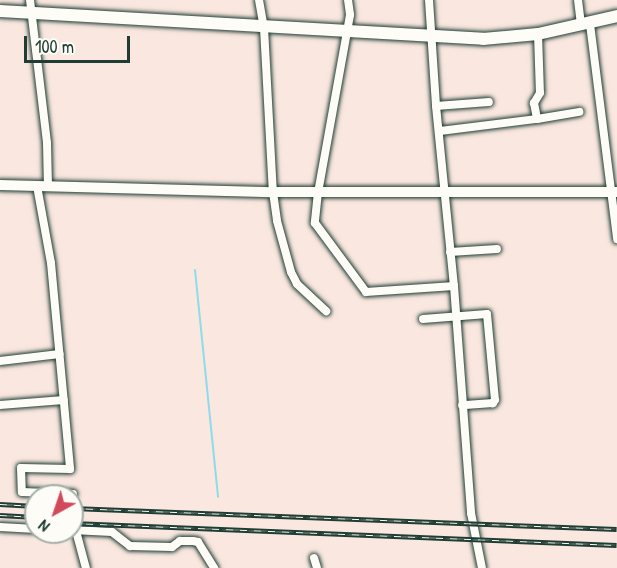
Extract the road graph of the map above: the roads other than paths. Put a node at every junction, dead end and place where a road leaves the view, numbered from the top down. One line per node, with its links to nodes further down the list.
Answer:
1 (30, 0): 7 (street)
2 (259, 0): 10 (street)
3 (348, 0): 11 (street)
4 (429, 0): 13 (street)
5 (578, 0): 9 (street)
6 (0, 11): 7 (main road)
7 (33, 13): 10 (main road); 20 (street)
8 (617, 16): 9 (main road)
9 (586, 25): 12 (main road); 24 (street)
10 (264, 28): 11 (main road); 22 (street)
11 (347, 33): 13 (main road); 23 (street)
12 (538, 34): 13 (main road); 17 (street)
13 (433, 38): 15 (street)
14 (489, 102): 15 (street)
15 (436, 106): 18 (street)
16 (579, 112): 17 (street)
17 (537, 119): 18 (street)
18 (440, 131): 21 (street)
19 (0, 184): 20 (street)
20 (43, 186): 22 (street); 32 (street)
21 (445, 191): 23 (street); 24 (street); 27 (street)
22 (273, 192): 23 (street); 29 (street)
23 (318, 192): 28 (street)
24 (614, 192): 25 (street)
25 (617, 239)
26 (497, 249): 27 (street)
27 (450, 252): 28 (street)
28 (454, 286): 30 (street)
29 (326, 311)
30 (456, 316): 31 (street); 36 (street); 36 (street)
31 (423, 319)
32 (60, 354): 33 (street); 34 (street)
33 (0, 361)
34 (64, 400): 35 (street); 37 (street)
35 (0, 405)
36 (462, 405): 46 (street)
37 (24, 492)
38 (0, 527): 39 (street)
39 (24, 528)
40 (84, 531): 44 (street)
41 (78, 544): 43 (street)
42 (314, 558): 45 (street)
43 (86, 568)
44 (214, 568)
45 (317, 568)
46 (482, 568)

